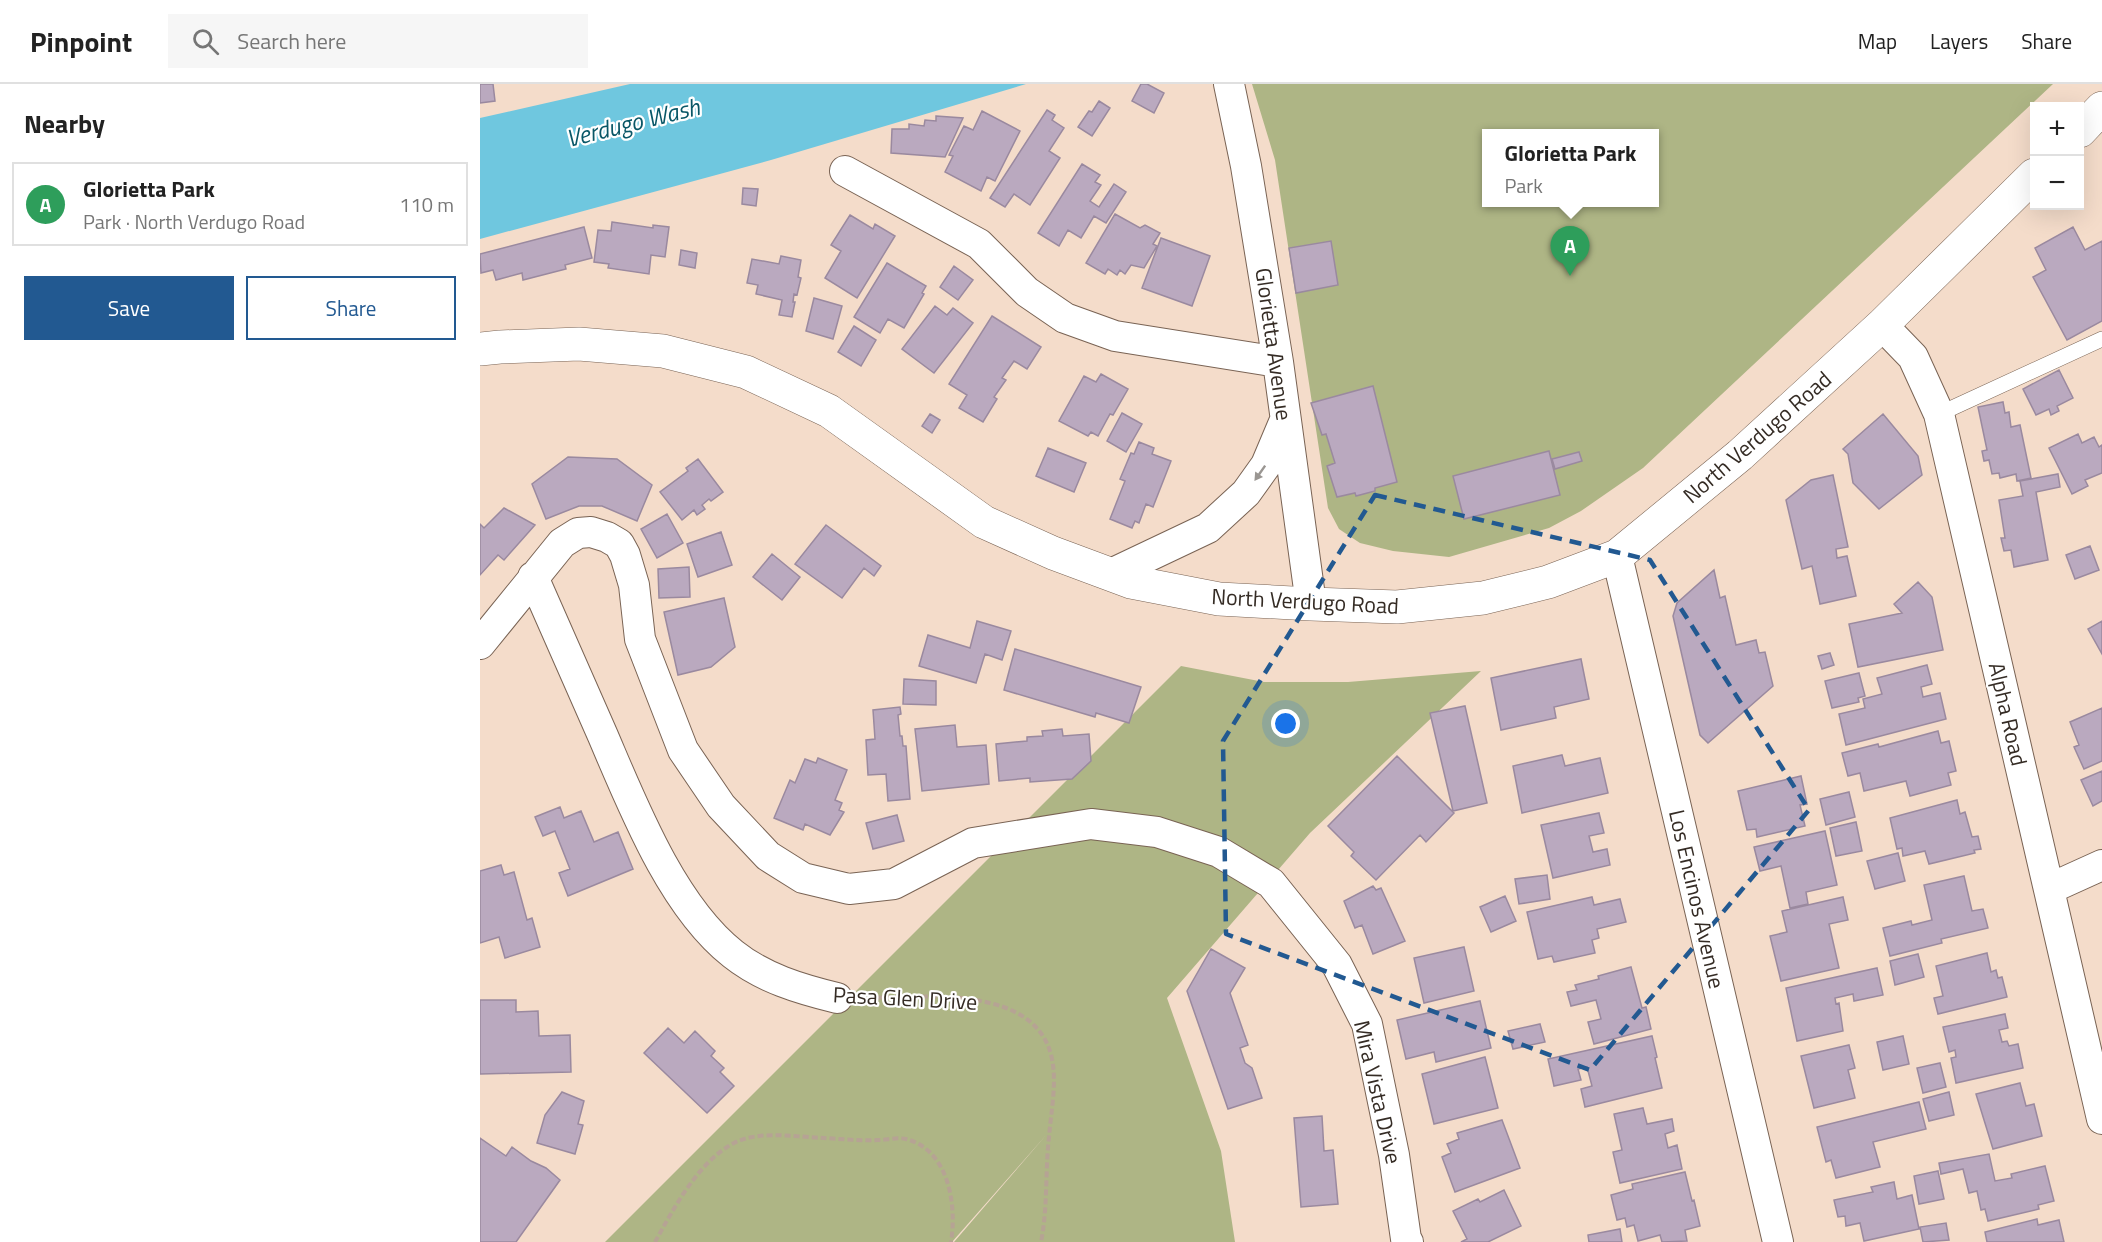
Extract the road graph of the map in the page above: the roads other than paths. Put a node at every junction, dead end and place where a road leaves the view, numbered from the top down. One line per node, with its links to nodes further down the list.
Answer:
1 (1229, 84): 9 (street, Glorietta Avenue)
2 (2102, 108): 3 (main road)
3 (2084, 126)
4 (845, 171): 9 (street)
5 (2030, 179): 6 (main road, North Verdugo Road)
6 (1882, 325): 10 (street, Alpha Road); 12 (main road, North Verdugo Road)
7 (2102, 339): 10 (lane)
8 (480, 350): 13 (main road, North Verdugo Road)
9 (1278, 362): 11 (street, Glorietta Avenue)
10 (1939, 414): 18 (street, Alpha Road)
11 (1285, 420): 13 (street, one-way to 13); 15 (street, Glorietta Avenue)
12 (1617, 556): 15 (main road, North Verdugo Road); 22 (street, Los Encinos Avenue)
13 (1111, 574): 15 (main road, North Verdugo Road)
14 (533, 578): 16 (street); 19 (street, Pasa Glen Drive); 21 (street, Mira Vista Drive)
15 (1311, 604)
16 (480, 644)
17 (2102, 865): 18 (street)
18 (2049, 890): 20 (street, Alpha Road)
19 (837, 998)
20 (2102, 1119)
21 (1403, 1241)
22 (1778, 1242)

